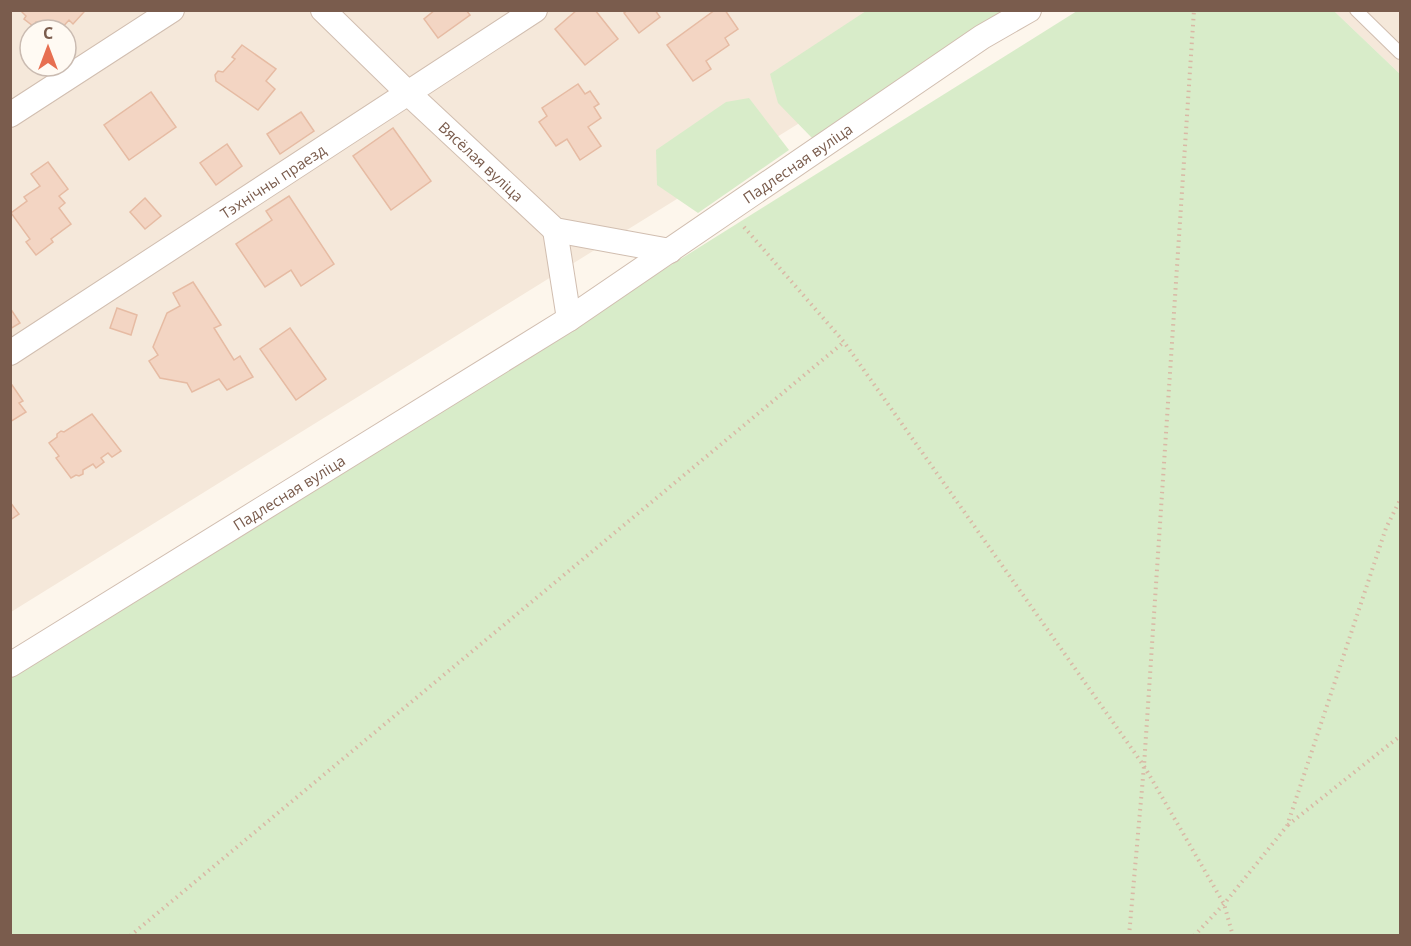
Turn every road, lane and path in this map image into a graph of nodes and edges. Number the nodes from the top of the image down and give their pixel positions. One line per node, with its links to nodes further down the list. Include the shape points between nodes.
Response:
1 (172, 10): 9 (street)
2 (323, 10): 8 (street, Вясёлая вуліца)
3 (535, 10): 8 (street, Тэхнічны праезд)
4 (1029, 10): 10 (street, Падлесная вуліца)
5 (1194, 10): 19 (path)
6 (1356, 10): 7 (lane)
7 (1401, 53)
8 (408, 93): 11 (street, Вясёлая вуліца); 15 (street, Тэхнічны праезд)
9 (10, 115)
10 (729, 211): 12 (street, Падлесная вуліца); 14 (path)
11 (555, 230): 12 (street); 13 (street)
12 (670, 251): 13 (street, Падлесная вуліца)
13 (568, 319): 17 (street, Падлесная вуліца)
14 (844, 342): 19 (path); 22 (path)
15 (10, 353)
16 (1401, 500): 20 (path, via 1386,528)
17 (10, 664)
18 (1401, 736): 20 (path)
19 (1144, 766): 21 (path); 23 (path)
20 (1287, 826): 21 (path)
21 (1224, 904): 24 (path); 25 (path)
22 (130, 936)
23 (1129, 936)
24 (1194, 936)
25 (1233, 936)

